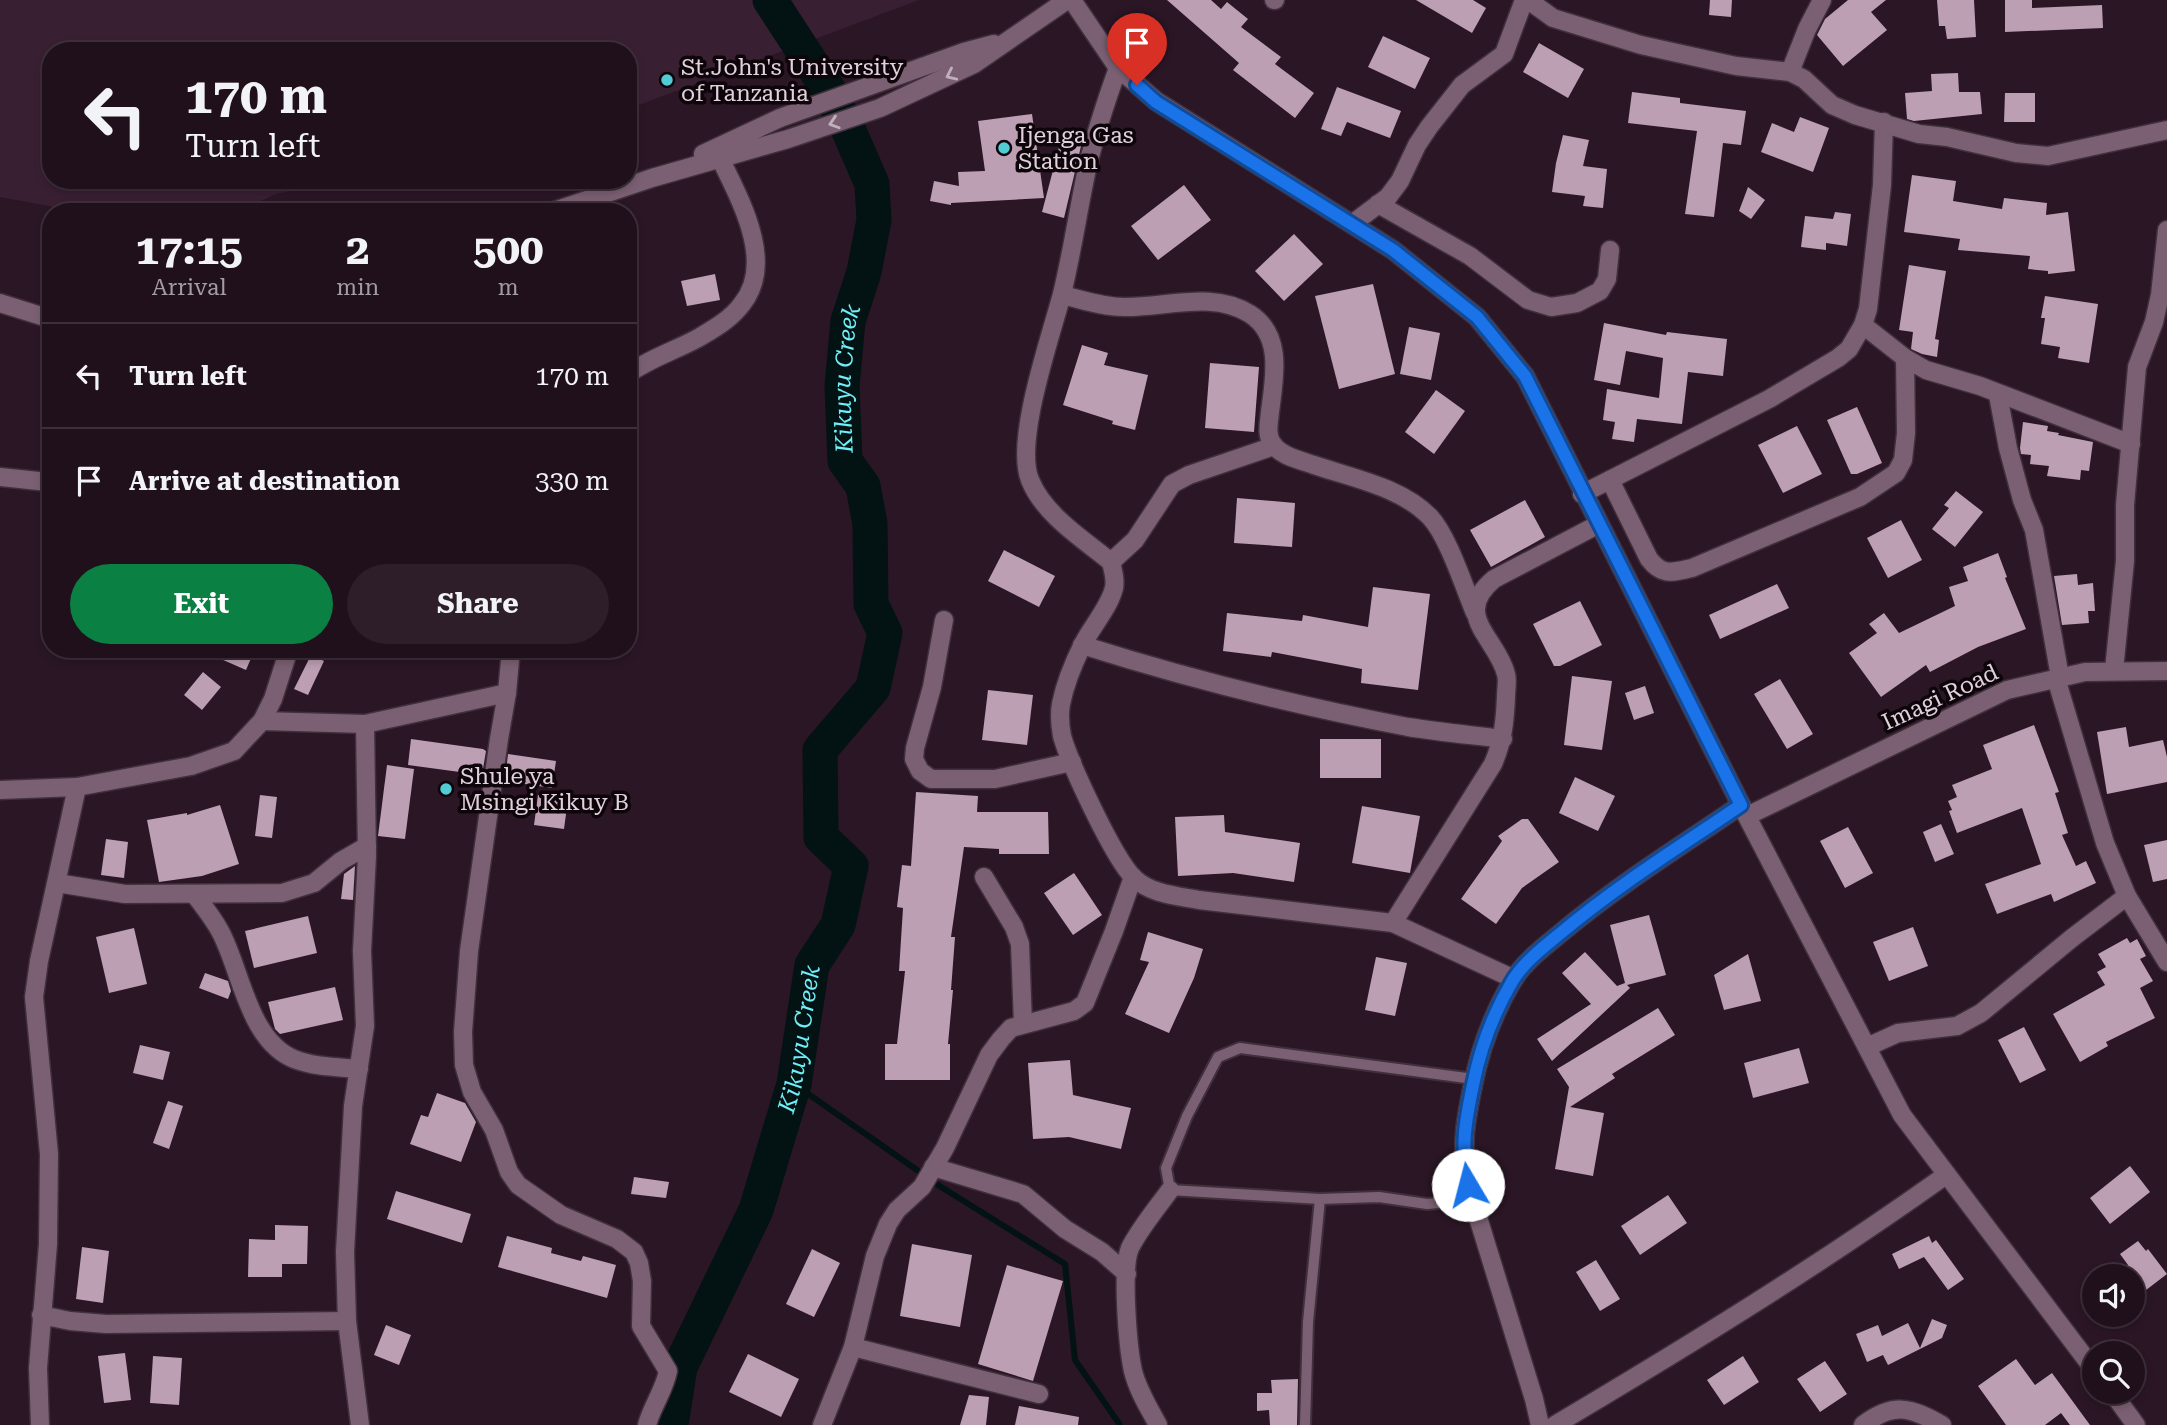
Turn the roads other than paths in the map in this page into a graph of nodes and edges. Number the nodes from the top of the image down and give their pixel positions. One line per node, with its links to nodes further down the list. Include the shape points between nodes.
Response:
1 (1069, 0): 4 (street); 5 (street)
2 (1526, 0): 6 (street, via 1553,18 1641,46 1735,66); 14 (street, via 1504,54 1462,85 1417,145 1400,181)
3 (1822, 0): 6 (street)
4 (1010, 40): 9 (street, one-way to 9, via 974,64 880,108); 10 (street, via 780,118)
5 (1118, 68): 15 (street, via 1156,102); 18 (street, via 1088,169)
6 (1790, 72): 7 (street, via 1832,105)
7 (1884, 122): 8 (street, via 1919,134 2048,156); 21 (street, via 1882,185)
8 (2167, 130)
9 (720, 158): 10 (street); 23 (street, via 751,223 755,249 750,291 727,320)
10 (652, 178): 11 (street)
11 (637, 183)
12 (619, 189): 13 (street)
13 (578, 203)
14 (1378, 204): 15 (street); 17 (street, via 1470,256 1528,300 1551,307 1577,303 1600,291)
15 (1352, 224): 30 (street, via 1393,250 1477,317 1525,376)
16 (2167, 230): 25 (street, via 2160,295 2137,367)
17 (1610, 250)
18 (1062, 295): 26 (street, via 1124,307 1222,303 1250,314 1266,331 1274,354 1268,432); 32 (street, via 1031,412 1026,459 1029,479 1051,512)
19 (0, 303): 20 (street)
20 (42, 316)
21 (1863, 325): 22 (street); 28 (street, via 1849,349 1817,371)
22 (1905, 358): 24 (street); 28 (street, via 1906,433 1903,460 1896,473 1860,497 1692,568 1664,572 1656,568)
23 (637, 369)
24 (1998, 395): 25 (street); 40 (street, via 2015,474 2034,530)
25 (2131, 444): 38 (street)
26 (1274, 446): 32 (street, via 1172,484 1135,540); 33 (street, via 1293,458 1399,495 1422,509 1438,528)
27 (0, 477): 29 (street)
28 (1610, 480): 30 (street)
29 (42, 481)
30 (1583, 494): 31 (street)
31 (1599, 524): 33 (street, via 1494,579 1481,593); 48 (street)
32 (1111, 562): 35 (street, via 1112,595)
33 (1475, 613): 44 (street, via 1507,675)
34 (944, 620): 45 (street, via 915,748 920,771 931,779 995,779)
35 (1082, 645): 44 (street, via 1168,672 1324,710); 45 (street, via 1060,713 1062,736)
36 (286, 658): 42 (street)
37 (511, 658): 41 (street)
38 (2114, 670): 39 (street, Imagi Road); 40 (street, Imagi Road)
39 (2167, 671)
40 (2058, 678): 48 (street, Imagi Road, via 2007,690); 54 (street, via 2105,843)
41 (507, 693): 43 (street); 76 (street, via 469,951 464,1065 472,1092 518,1185 561,1215 617,1239 635,1252 642,1280 641,1326 668,1371)
42 (262, 721): 43 (street); 46 (street, via 234,751 218,758)
43 (365, 724): 49 (street)
44 (1503, 739): 55 (street, via 1493,764)
45 (1072, 762): 51 (street)
46 (78, 787): 47 (street); 52 (street)
47 (0, 790)
48 (1744, 811): 57 (street, Imagi Road, via 1588,910); 59 (street)
49 (367, 846): 53 (street, via 298,889); 60 (street, via 362,951 365,1026)
50 (984, 877): 58 (street, via 1020,944)
51 (1132, 877): 55 (street, via 1154,890 1199,900); 58 (street, via 1085,1003 1074,1011)
52 (57, 883): 53 (street, via 125,894); 68 (street, via 34,997 49,1154)
53 (195, 895): 60 (street, via 220,931 261,1029 293,1059)
54 (2127, 896): 56 (street); 59 (street, via 1981,1013 1957,1026 1898,1033)
55 (1393, 923): 57 (street)
56 (2167, 962)
57 (1514, 979): 61 (street, Imagi Road, via 1492,1022)
58 (1023, 1024): 62 (street, via 1011,1028 989,1055)
59 (1867, 1047): 63 (street, via 1902,1115)
60 (359, 1069): 69 (street, via 348,1175)
61 (1474, 1079): 64 (lane, via 1240,1048 1218,1056 1166,1168); 66 (street, Imagi Road, via 1463,1154)
62 (933, 1167): 67 (street, via 1023,1194); 70 (street, via 880,1238)
63 (1946, 1175): 71 (street); 81 (street, via 1718,1327)
64 (1170, 1190): 65 (lane); 67 (street, via 1130,1249)
65 (1320, 1199): 66 (lane, via 1378,1197 1427,1204); 79 (lane, via 1308,1322)
66 (1473, 1200): 80 (street, Imagi Road)
67 (1127, 1274): 78 (street, via 1133,1370)
68 (41, 1315): 69 (street, via 106,1324); 74 (street)
69 (347, 1321): 75 (street)
70 (853, 1347): 72 (street); 77 (street)
71 (2082, 1354)
72 (1039, 1394)
73 (2120, 1404): 84 (street)
74 (40, 1425)
75 (360, 1425)
76 (648, 1425)
77 (822, 1425)
78 (1158, 1425)
79 (1305, 1425)
80 (1540, 1425)
81 (1555, 1425)
82 (1863, 1425): 83 (street, via 1881,1412 1901,1409)
83 (1942, 1425)
84 (2136, 1425)

